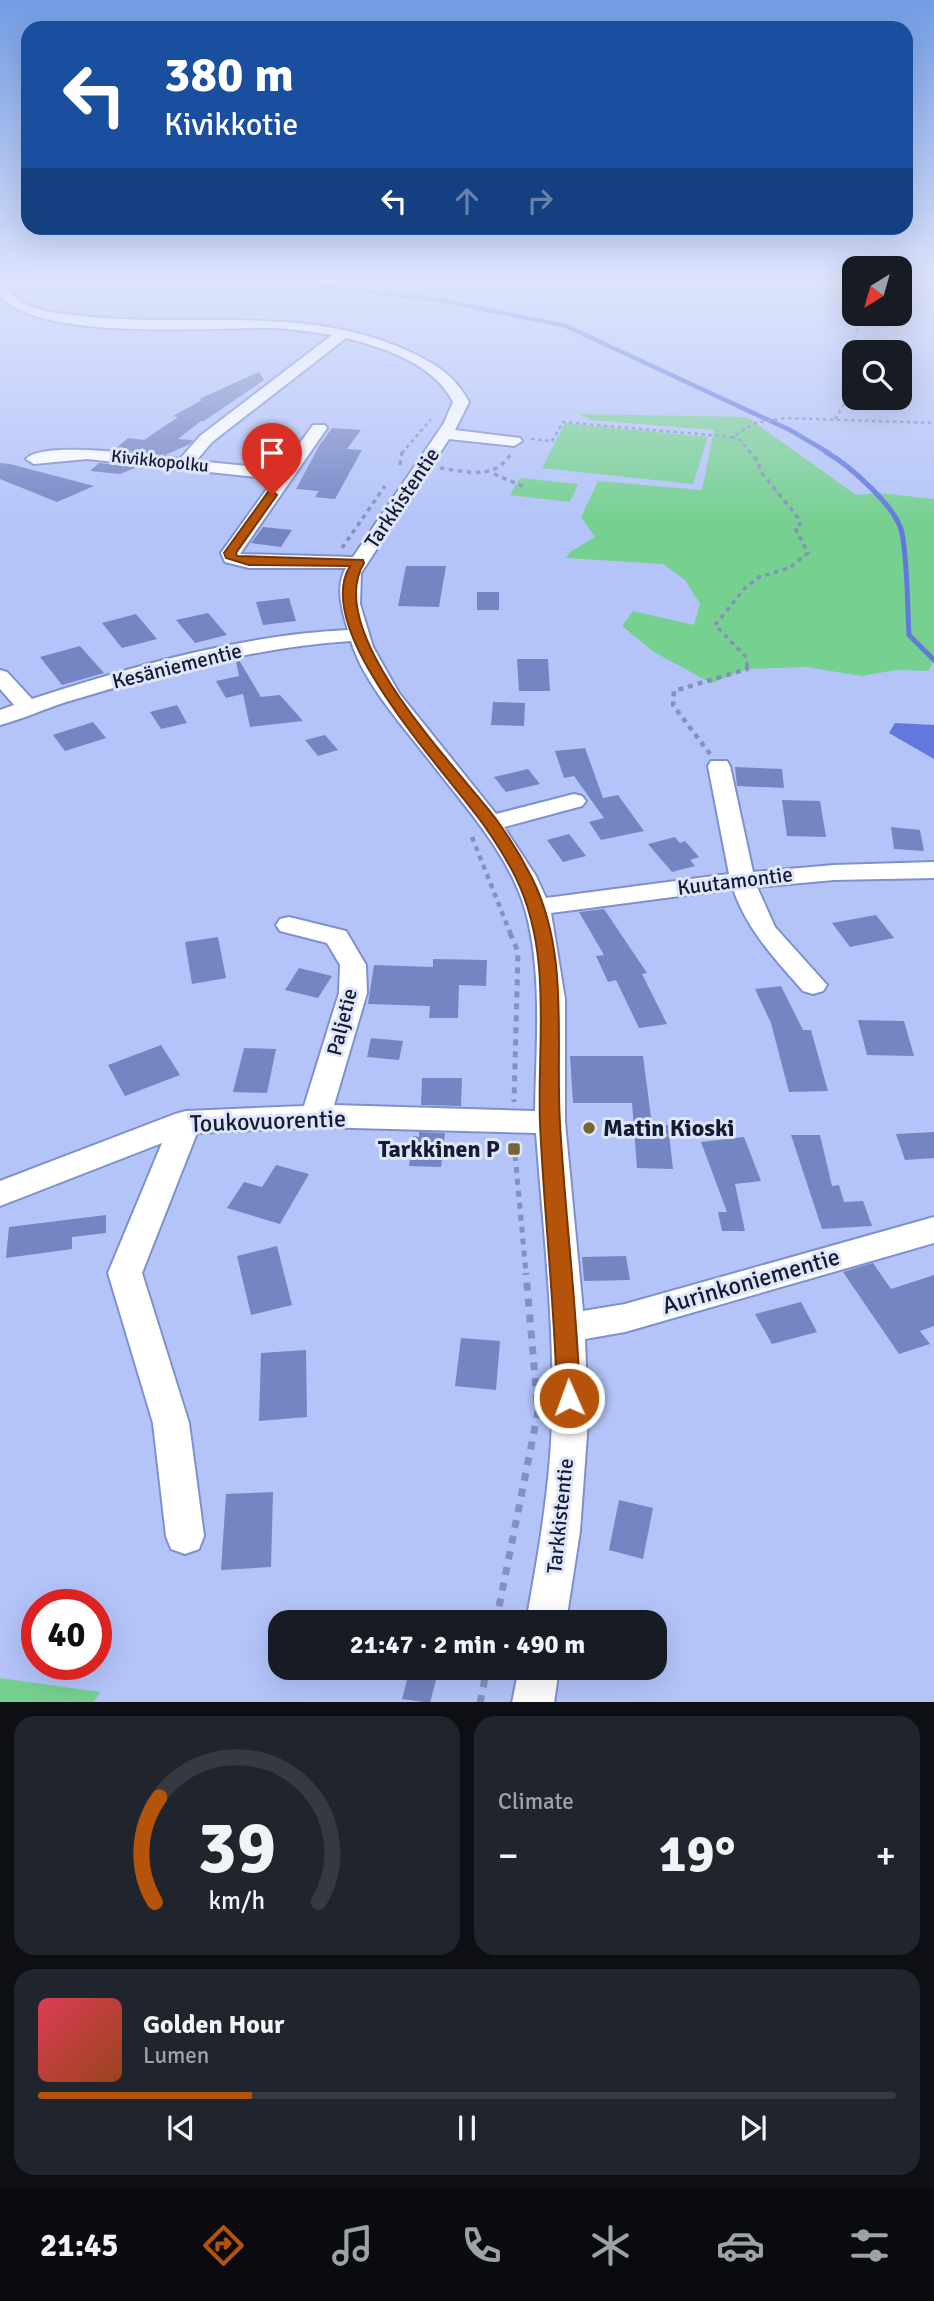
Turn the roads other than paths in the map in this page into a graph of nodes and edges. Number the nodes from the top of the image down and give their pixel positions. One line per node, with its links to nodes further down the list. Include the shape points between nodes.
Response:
1 (304, 363): 7 (street, via 206,439)
2 (424, 363): 3 (street, Tarkkistentie, via 453,384 461,402 459,411)
3 (440, 425): 5 (street); 9 (street, Tarkkistentie, via 422,466)
4 (319, 428): 8 (street)
5 (514, 441)
6 (34, 459): 7 (street, Kivikkopolku, via 87,454)
7 (185, 463): 8 (street, Kivikkopolku)
8 (285, 475): 9 (street, via 230,553 232,558)
9 (358, 563): 10 (street, Tarkkistentie, via 352,573 350,604)
10 (358, 635): 12 (street, Kesäniementie, via 195,658); 16 (street, Tarkkistentie, via 390,695)
11 (0, 676): 12 (street)
12 (27, 707): 13 (street, Kesäniementie)
13 (0, 718)
14 (719, 766): 18 (street)
15 (574, 801): 16 (street)
16 (480, 828): 19 (street, Tarkkistentie, via 523,876)
17 (934, 870): 18 (street, Kuutamontie, via 816,872)
18 (744, 881): 19 (street, Kuutamontie); 21 (street, via 760,923)
19 (537, 906): 24 (street, Tarkkistentie, via 551,990)
20 (289, 925): 22 (street, Paljetie, via 337,937 353,965 353,993)
21 (813, 985)
22 (316, 1116): 23 (street, Toukovuorentie); 24 (street, Toukovuorentie)
23 (186, 1122): 25 (street, Toukovuorentie); 28 (street, via 125,1273 171,1423)
24 (550, 1122): 27 (street, Tarkkistentie)
25 (0, 1194)
26 (934, 1230): 27 (street, Aurinkoniementie, via 625,1318)
27 (567, 1328): 29 (street, Tarkkistentie, via 570,1421 561,1531)
28 (185, 1536)
29 (548, 1610)
30 (537, 1680): 31 (street)
31 (533, 1702)

